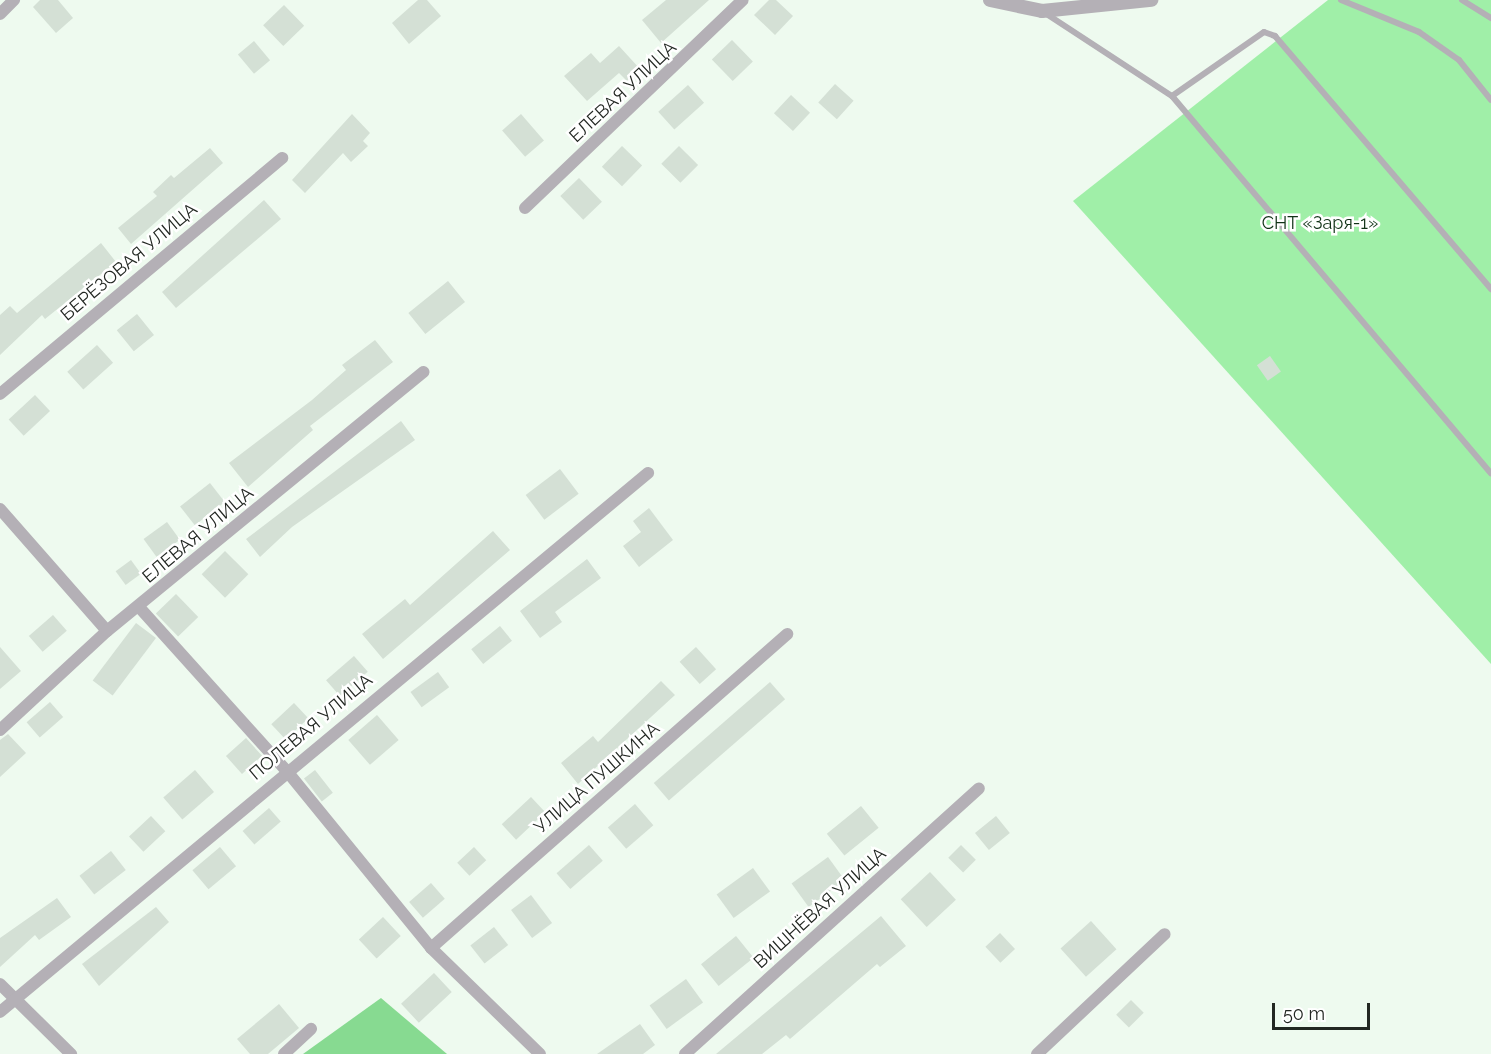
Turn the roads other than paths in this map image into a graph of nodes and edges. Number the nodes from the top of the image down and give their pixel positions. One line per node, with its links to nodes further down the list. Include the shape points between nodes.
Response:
1 (14, 0): 8 (street)
2 (743, 0): 13 (street, ЕЛЕВАЯ УЛИЦА)
3 (990, 0): 7 (street)
4 (1151, 0): 7 (street)
5 (1341, 0): 11 (lane, via 1419,32 1459,60)
6 (1462, 0): 9 (lane)
7 (1042, 11): 10 (lane)
8 (0, 14)
9 (1491, 18)
10 (1172, 96): 14 (lane, via 1264,32 1275,36); 18 (lane)
11 (1491, 100)
12 (282, 158): 16 (street, БЕРЁЗОВАЯ УЛИЦА)
13 (525, 208)
14 (1491, 289)
15 (423, 372): 20 (street, ЕЛЕВАЯ УЛИЦА)
16 (0, 394)
17 (648, 473): 24 (street, ПОЛЕВАЯ УЛИЦА)
18 (1491, 473)
19 (0, 509): 21 (street)
20 (140, 607): 21 (street, ЕЛЕВАЯ УЛИЦА); 24 (street)
21 (107, 631): 23 (street, ЕЛЕВАЯ УЛИЦА)
22 (787, 634): 27 (street, УЛИЦА ПУШКИНА)
23 (0, 730)
24 (286, 770): 27 (street); 29 (street, ПОЛЕВАЯ УЛИЦА)
25 (979, 788): 35 (street, ВИШНЁВАЯ УЛИЦА)
26 (1165, 934): 36 (street)
27 (431, 948): 34 (street)
28 (0, 984): 29 (street)
29 (16, 1000): 30 (street, ПОЛЕВАЯ УЛИЦА); 32 (street)
30 (0, 1012)
31 (311, 1029): 33 (street)
32 (71, 1054)
33 (284, 1054)
34 (540, 1054)
35 (685, 1054)
36 (1037, 1054)

